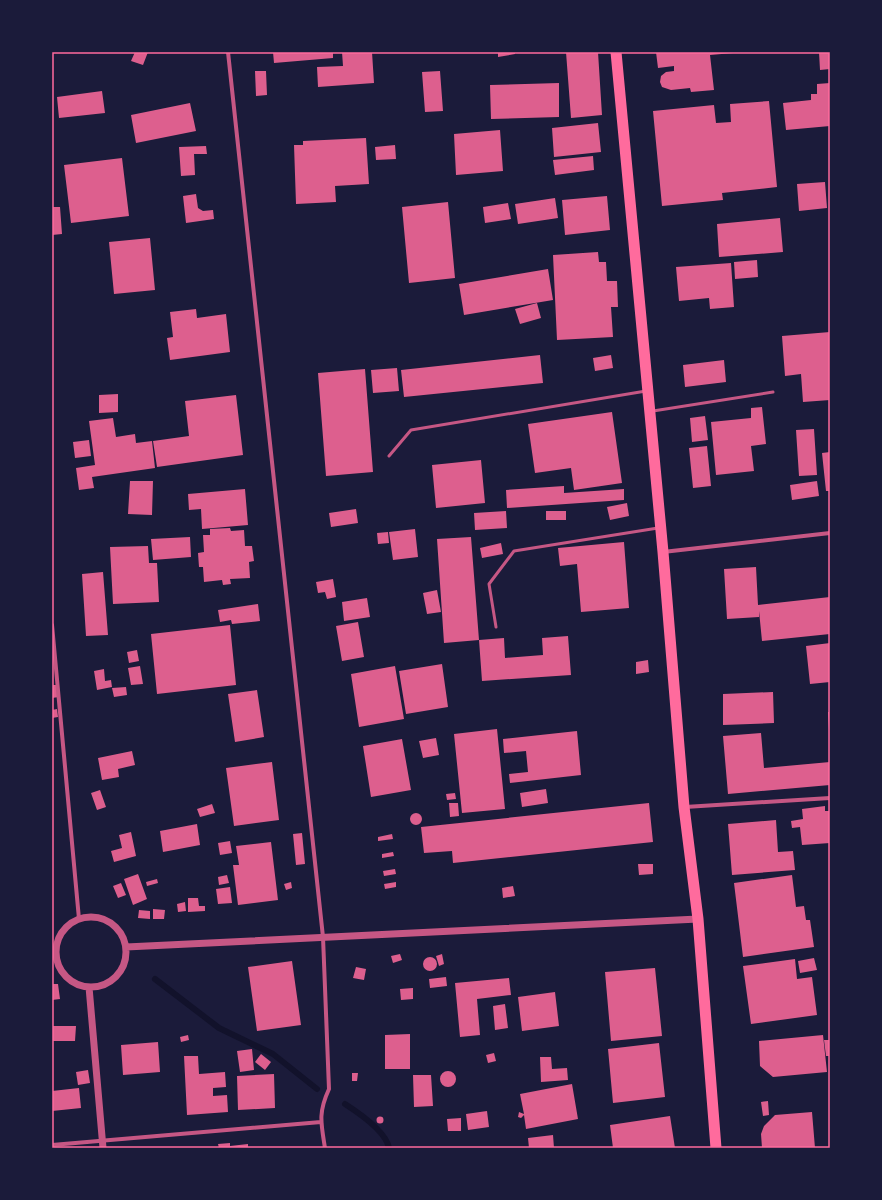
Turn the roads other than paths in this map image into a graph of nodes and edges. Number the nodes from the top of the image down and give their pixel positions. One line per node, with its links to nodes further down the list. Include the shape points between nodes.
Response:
1 (228, 52): 16 (street)
2 (616, 52): 3 (highway)
3 (648, 391): 5 (highway); 6 (lane, via 411,430)
4 (773, 392): 5 (lane)
5 (649, 411): 7 (highway)
6 (389, 456)
7 (660, 528): 9 (highway); 11 (lane, via 514,551 489,584)
8 (830, 533): 9 (street)
9 (663, 552): 13 (highway)
10 (52, 625): 14 (street)
11 (496, 627)
12 (830, 798): 13 (street)
13 (684, 807): 15 (highway)
14 (79, 919): 17 (street, via 94,917 109,921 120,932); 18 (street, via 68,924 61,934)
15 (698, 919): 16 (street); 25 (highway)
16 (323, 938): 17 (street); 20 (street, via 329,1089 321,1105)
17 (126, 947): 19 (street, via 124,962 117,975 104,984)
18 (54, 956): 19 (street, via 67,978)
19 (89, 987): 21 (street)
20 (321, 1122): 21 (street); 24 (street)
21 (102, 1139): 22 (street); 23 (street)
22 (52, 1145)
23 (103, 1148)
24 (325, 1148)
25 (716, 1148)

